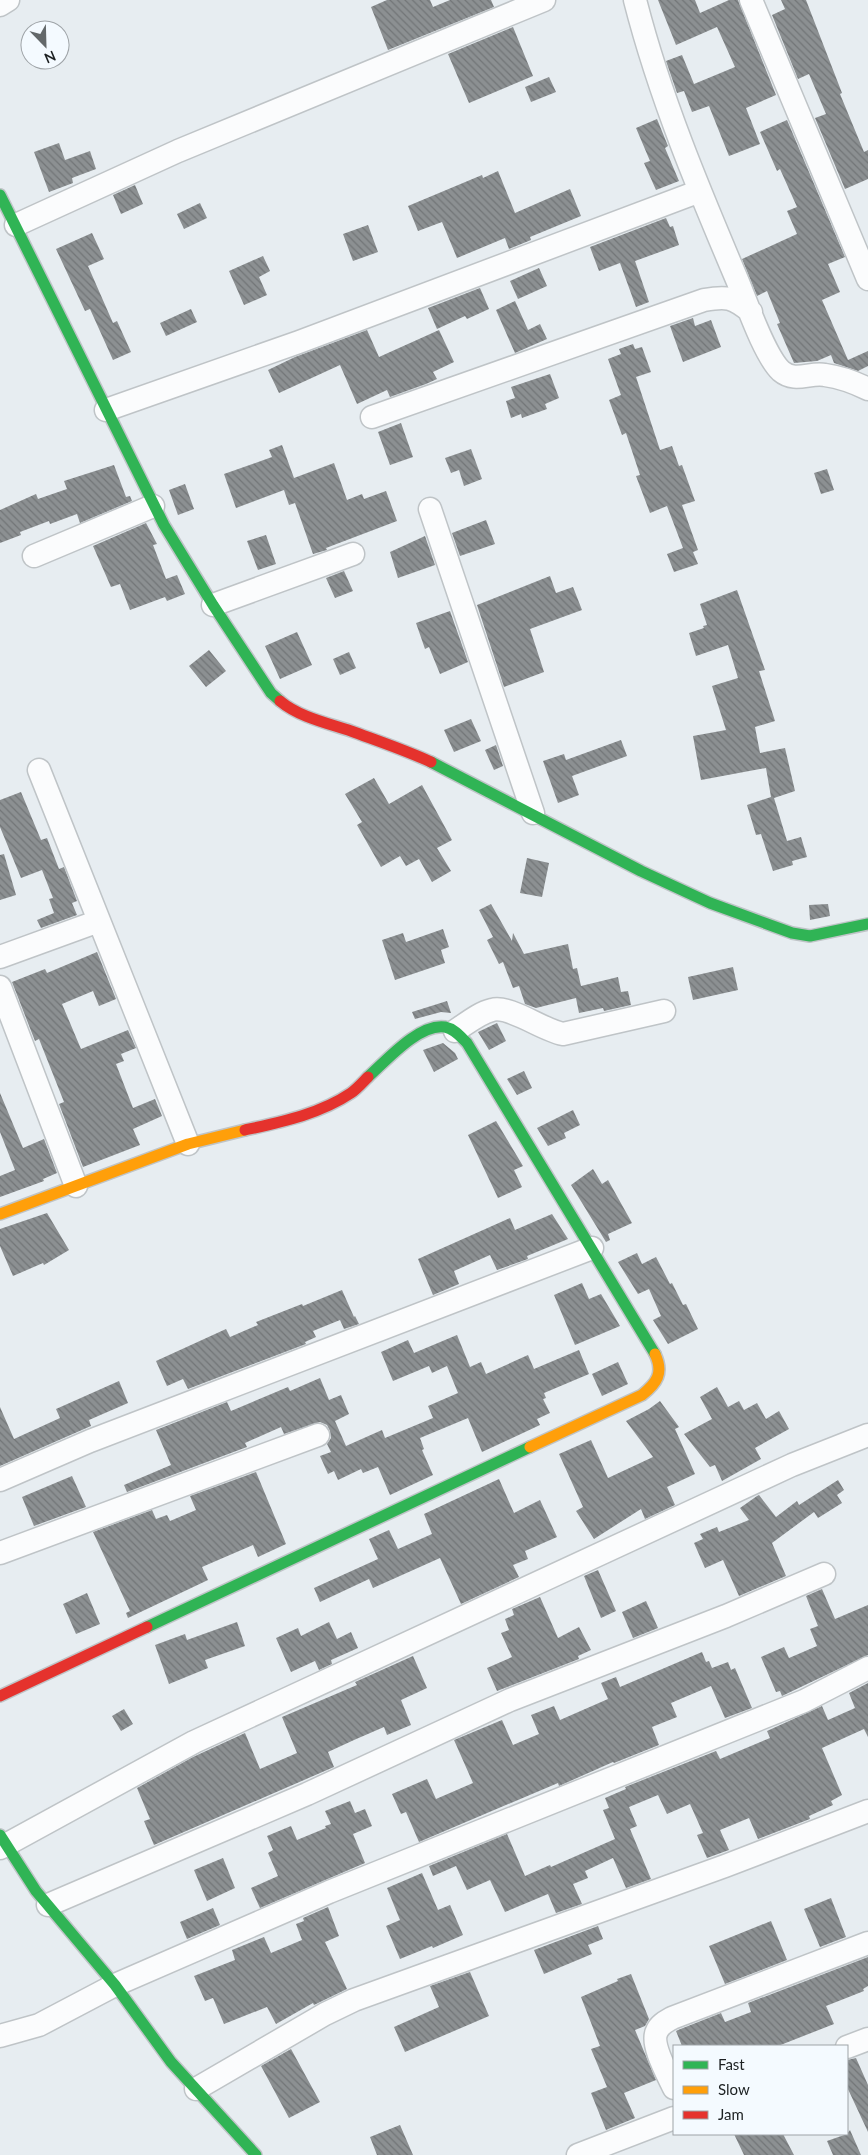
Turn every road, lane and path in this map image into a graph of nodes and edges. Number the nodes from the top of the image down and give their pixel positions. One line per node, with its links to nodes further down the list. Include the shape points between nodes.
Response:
1 (8, 0): 5 (street)
2 (544, 0): 6 (street)
3 (635, 0): 7 (street, via 660,88)
4 (750, 0): 10 (street)
5 (0, 5)
6 (507, 7): 9 (street)
7 (700, 191): 11 (street); 13 (street, via 299,342)
8 (0, 195): 9 (street)
9 (16, 225): 13 (street)
10 (868, 280)
11 (751, 312): 12 (street, via 775,363 786,374 797,377 826,375); 14 (street, via 736,300 721,297 704,300)
12 (868, 390)
13 (106, 410): 15 (street)
14 (372, 417)
15 (153, 506): 18 (street); 19 (street)
16 (430, 509): 21 (street)
17 (353, 554): 19 (street)
18 (34, 556)
19 (213, 605): 21 (street, via 272,693 286,706 442,766)
20 (39, 770): 22 (street)
21 (532, 813): 23 (street, via 676,888 777,928 810,936)
22 (99, 921): 24 (street); 28 (street)
23 (865, 930)
24 (0, 957)
25 (0, 987): 29 (street)
26 (664, 1011): 27 (street, via 563,1034 549,1031 511,1012 493,1009)
27 (455, 1031): 28 (street, via 444,1028 428,1030 413,1037 351,1093 327,1105 296,1118); 31 (street, via 467,1043)
28 (188, 1144): 29 (street)
29 (76, 1186): 30 (street)
30 (0, 1214)
31 (592, 1248): 34 (street, via 100,1437); 38 (street, via 658,1359 660,1377 654,1386 642,1395)
32 (318, 1435): 35 (street)
33 (868, 1435): 40 (street, via 792,1465 194,1742)
34 (0, 1480)
35 (0, 1553)
36 (824, 1574): 41 (street, via 510,1700 307,1794)
37 (868, 1668): 43 (street, via 804,1701 330,1892)
38 (0, 1696)
39 (868, 1811): 48 (street, via 363,1996 325,2014)
40 (2, 1842): 41 (street)
41 (48, 1905): 43 (street)
42 (868, 1943): 47 (street, via 662,2024 656,2031 657,2048)
43 (115, 1985): 44 (street, via 39,2025); 48 (street, via 171,2062)
44 (0, 2036)
45 (868, 2038): 46 (street)
46 (848, 2047)
47 (673, 2086)
48 (196, 2089): 51 (street)
49 (673, 2118): 50 (street)
50 (586, 2154)
51 (256, 2155)

